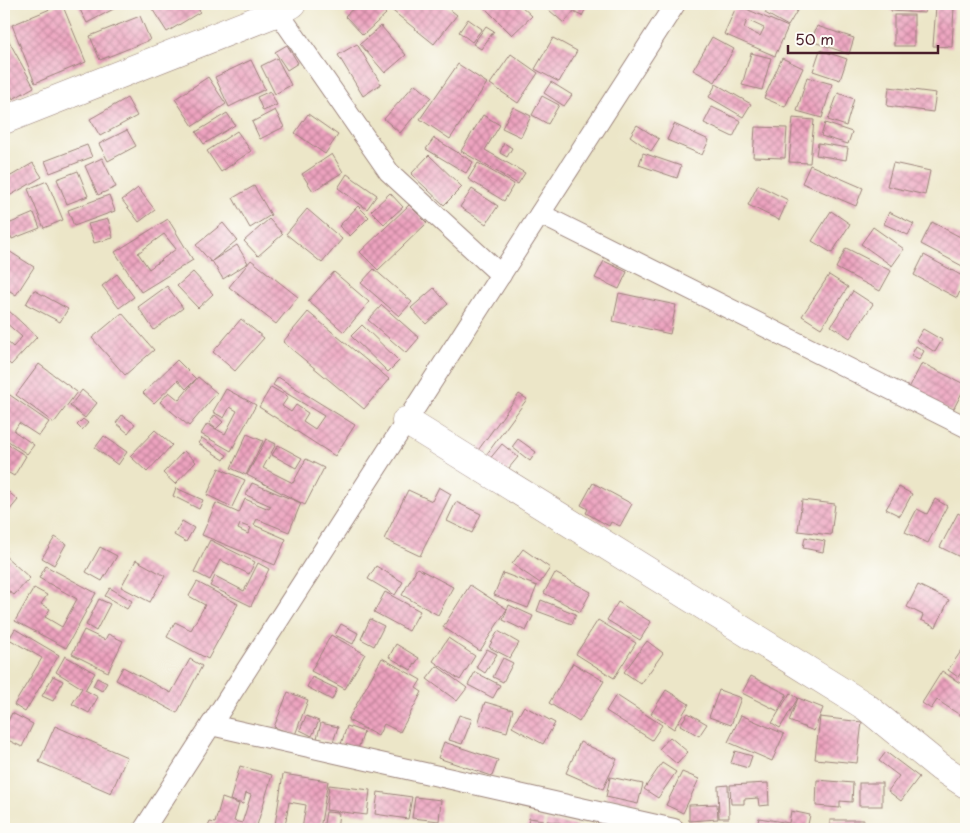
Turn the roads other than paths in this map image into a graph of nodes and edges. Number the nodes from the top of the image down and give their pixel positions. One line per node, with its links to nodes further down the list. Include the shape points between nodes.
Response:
1 (675, 4): 4 (street)
2 (285, 8): 3 (street); 5 (street, via 388,172)
3 (4, 120)
4 (540, 214): 5 (street); 7 (street)
5 (501, 275): 6 (street)
6 (406, 421): 8 (street); 9 (street, via 865,706)
7 (966, 427)
8 (211, 725): 10 (street); 11 (street)
9 (966, 784)
10 (144, 829)
11 (674, 829)

